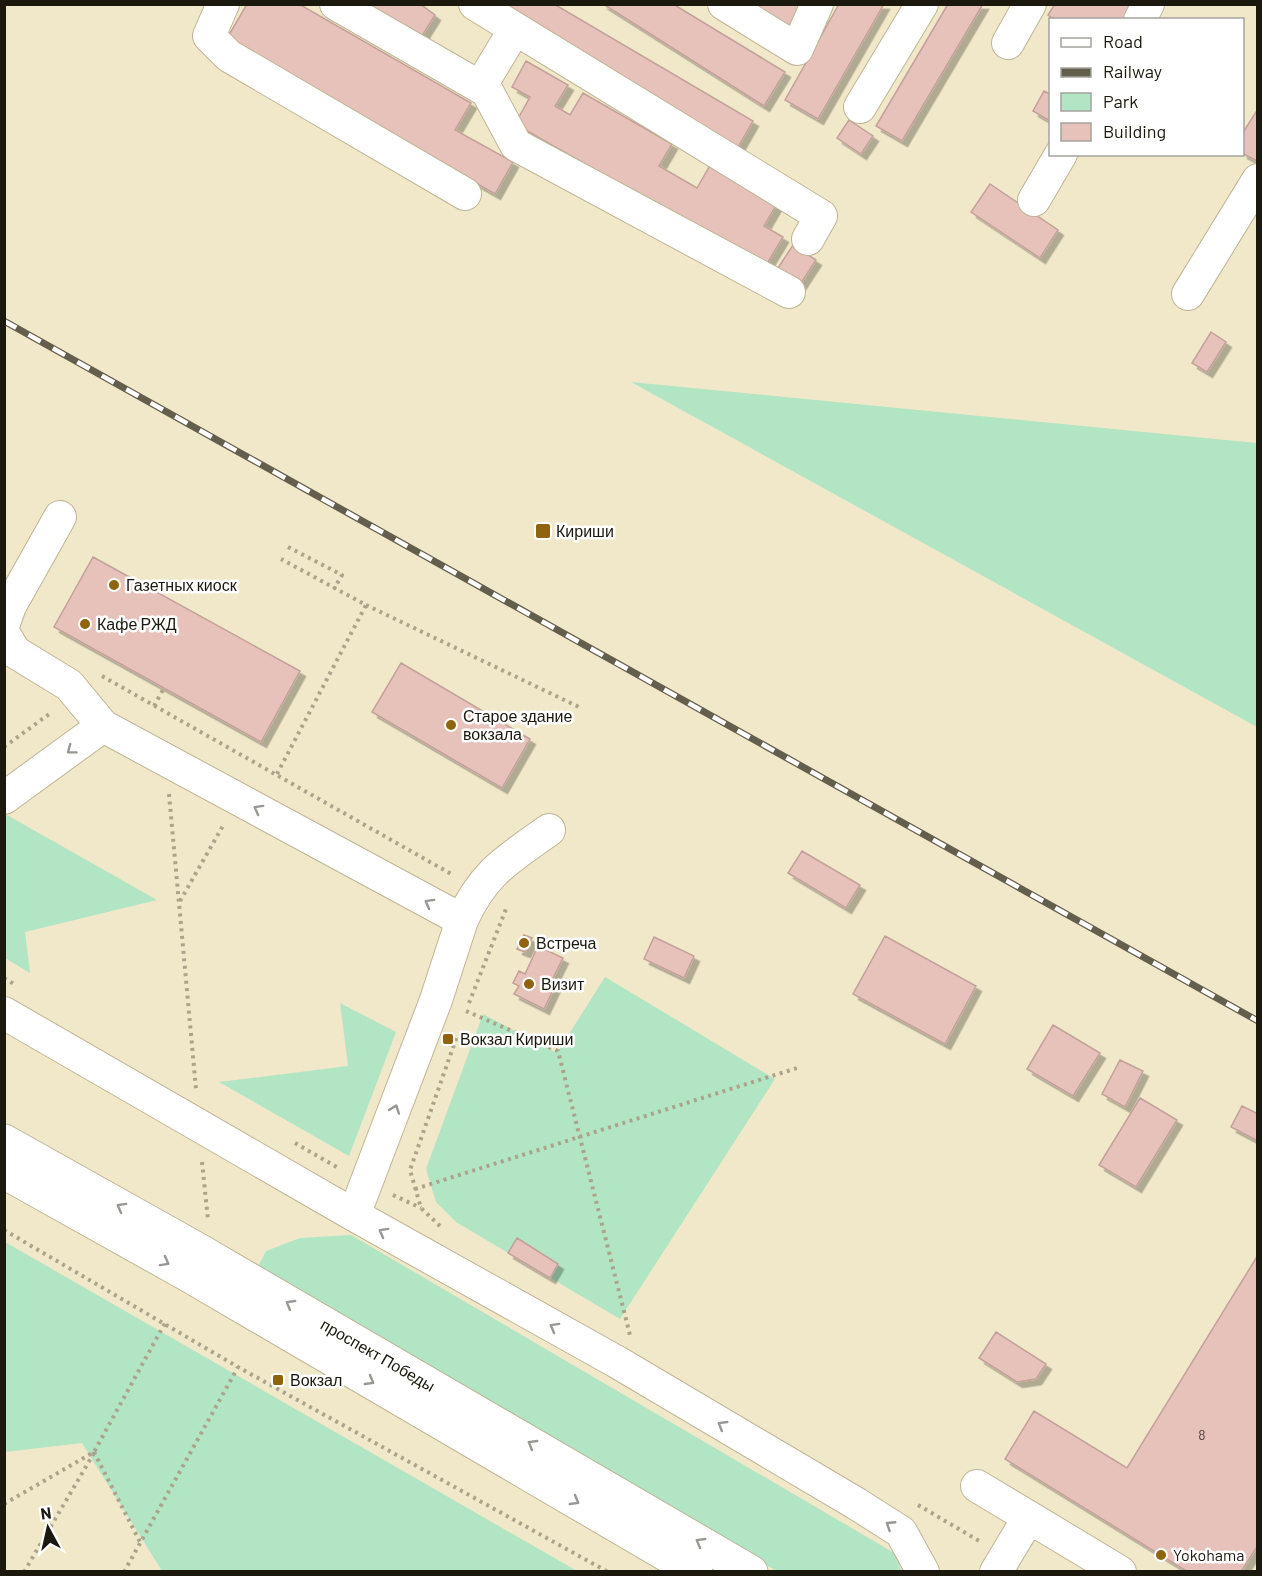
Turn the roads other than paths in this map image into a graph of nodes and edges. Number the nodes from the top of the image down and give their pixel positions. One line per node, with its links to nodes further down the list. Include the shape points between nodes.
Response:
1 (223, 4): 16 (street, via 209,36 229,56)
2 (336, 4): 12 (street)
3 (475, 4): 10 (street)
4 (724, 4): 5 (street, via 797,49)
5 (817, 4)
6 (922, 4): 13 (street)
7 (1030, 4): 11 (street)
8 (1149, 4): 9 (street)
9 (1141, 18)
10 (514, 29): 12 (street); 18 (street, via 821,216)
11 (1008, 42)
12 (480, 87): 19 (street, via 487,91 516,145)
13 (860, 107)
14 (1060, 156): 17 (street)
15 (1257, 180): 20 (street)
16 (465, 194)
17 (1034, 200)
18 (808, 239)
19 (789, 292)
20 (1188, 294)
21 (60, 517): 22 (street)
22 (4, 623)
23 (4, 634): 24 (street, via 15,652 69,685)
24 (103, 726): 25 (street, one-way to 25); 27 (street, one-way to 24, via 239,799)
25 (4, 798)
26 (549, 830): 27 (street, via 494,869)
27 (468, 907): 31 (street, one-way to 27)
28 (4, 1013): 31 (street)
29 (4, 1141): 36 (main road, проспект Победы, one-way to 29, via 192,1246)
30 (4, 1172): 35 (main road, проспект Победы, one-way to 35, via 190,1276)
31 (354, 1215): 37 (street, one-way to 31, via 901,1532 857,1504 617,1362)
32 (977, 1486): 33 (street)
33 (1029, 1517): 34 (street); 38 (street)
34 (1000, 1564)
35 (696, 1572)
36 (751, 1572)
37 (923, 1572)
38 (1120, 1572)

